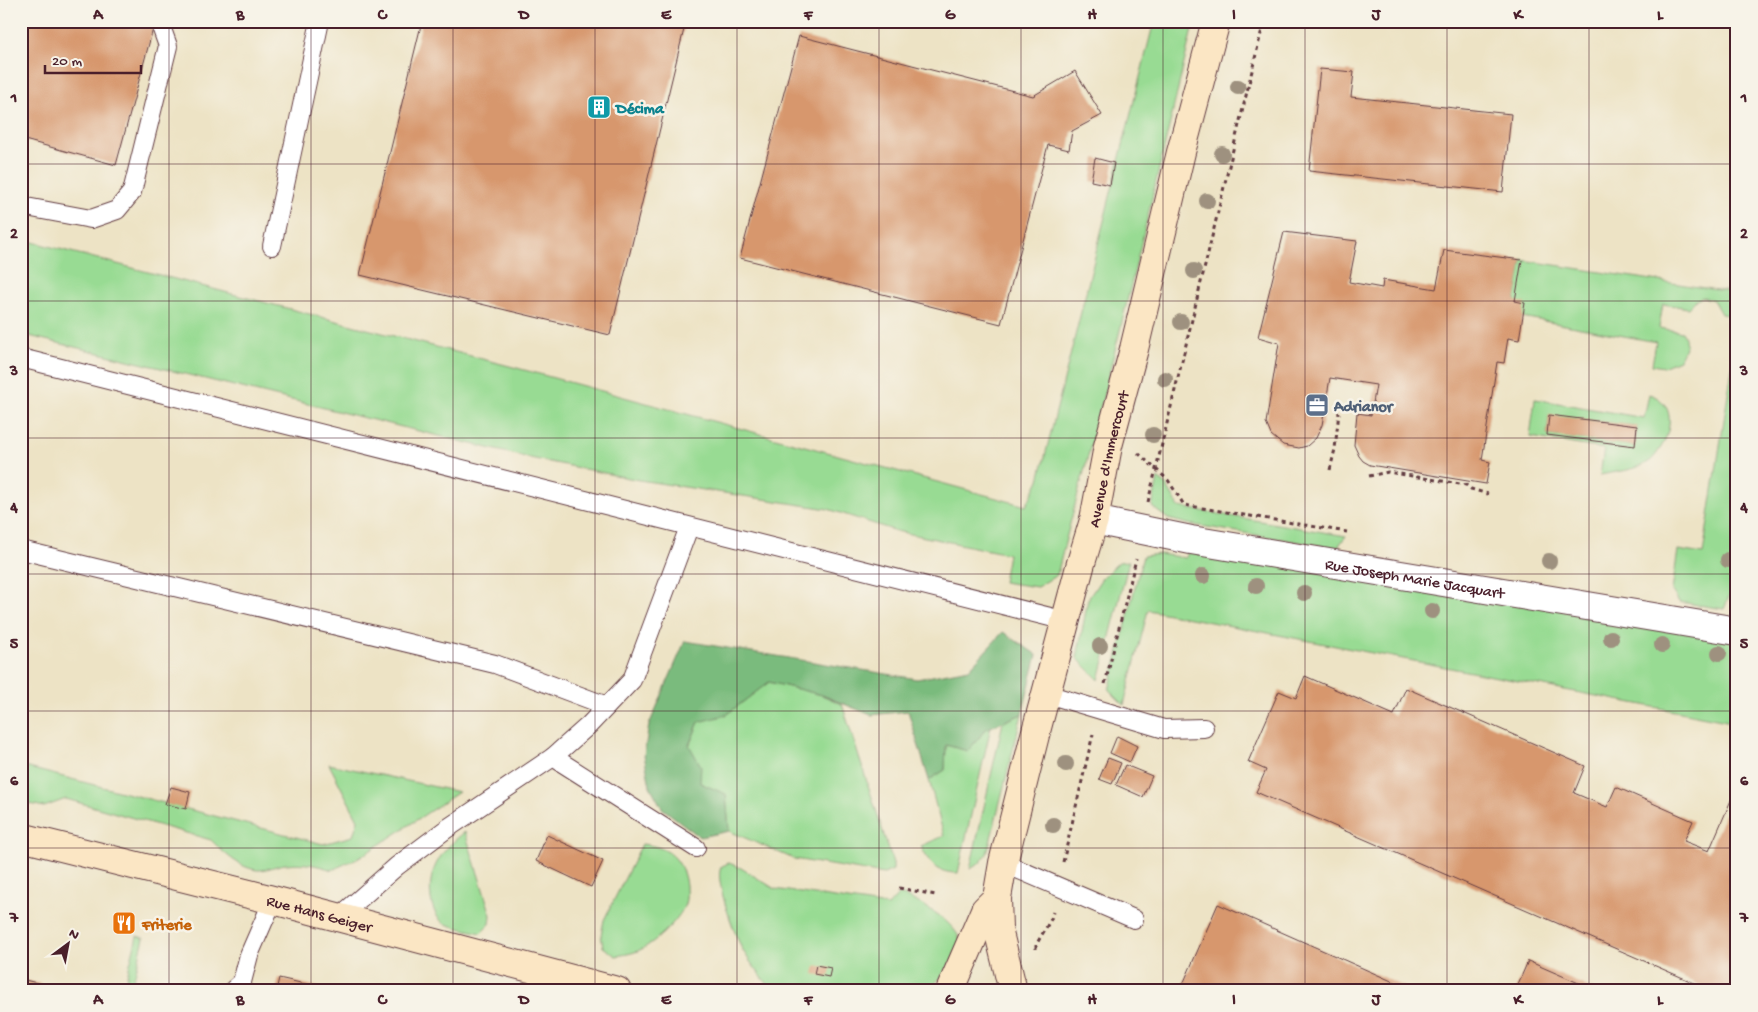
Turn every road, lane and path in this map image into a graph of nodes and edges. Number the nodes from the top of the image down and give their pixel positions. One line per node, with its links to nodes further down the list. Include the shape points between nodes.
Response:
1 (159, 21): 5 (lane, via 168,46 132,192 117,210 92,219)
2 (320, 21): 6 (lane)
3 (1216, 21): 12 (main road, Avenue d'Immercourt, via 1108,446)
4 (1264, 21): 15 (path, via 1156,469 1168,480 1184,505)
5 (21, 206)
6 (272, 246)
7 (21, 358): 13 (lane)
8 (1339, 412): 9 (path, via 1336,449)
9 (1330, 470)
10 (1369, 476): 11 (path, via 1388,472 1466,485)
11 (1488, 494)
12 (1094, 520): 14 (street, Rue Joseph Marie Jacquart); 17 (main road, Avenue d'Immercourt)
13 (689, 527): 17 (lane); 20 (lane, via 632,680)
14 (1141, 530): 18 (street, Rue Joseph Marie Jacquart); 21 (path)
15 (1346, 532)
16 (21, 550): 20 (lane, via 495,664)
17 (1066, 621): 19 (main road, Avenue d'Immercourt)
18 (1737, 631)
19 (1047, 694): 21 (lane); 26 (main road, Avenue d'Immercourt)
20 (607, 706): 23 (lane)
21 (1099, 709): 22 (lane, via 1164,729); 27 (path)
22 (1204, 728)
23 (553, 757): 25 (lane); 32 (lane, via 445,830 397,866)
24 (21, 837): 31 (main road, Rue Hans Geiger)
25 (696, 848)
26 (1003, 863): 27 (lane); 30 (main road, Avenue d'Immercourt)
27 (1058, 886): 33 (lane); 34 (path, via 1051,919 1036,945)
28 (899, 888): 29 (path)
29 (936, 895)
30 (997, 898): 37 (main road, Avenue d'Immercourt, via 985,910); 38 (main road, Avenue d'Immercourt, via 998,929)
31 (273, 900): 32 (main road, Rue Hans Geiger); 35 (lane, via 249,955 242,982)
32 (338, 918): 36 (main road, Rue Hans Geiger)
33 (1134, 919)
34 (1036, 955)
35 (232, 991)
36 (616, 991)
37 (950, 991)
38 (1012, 991)

